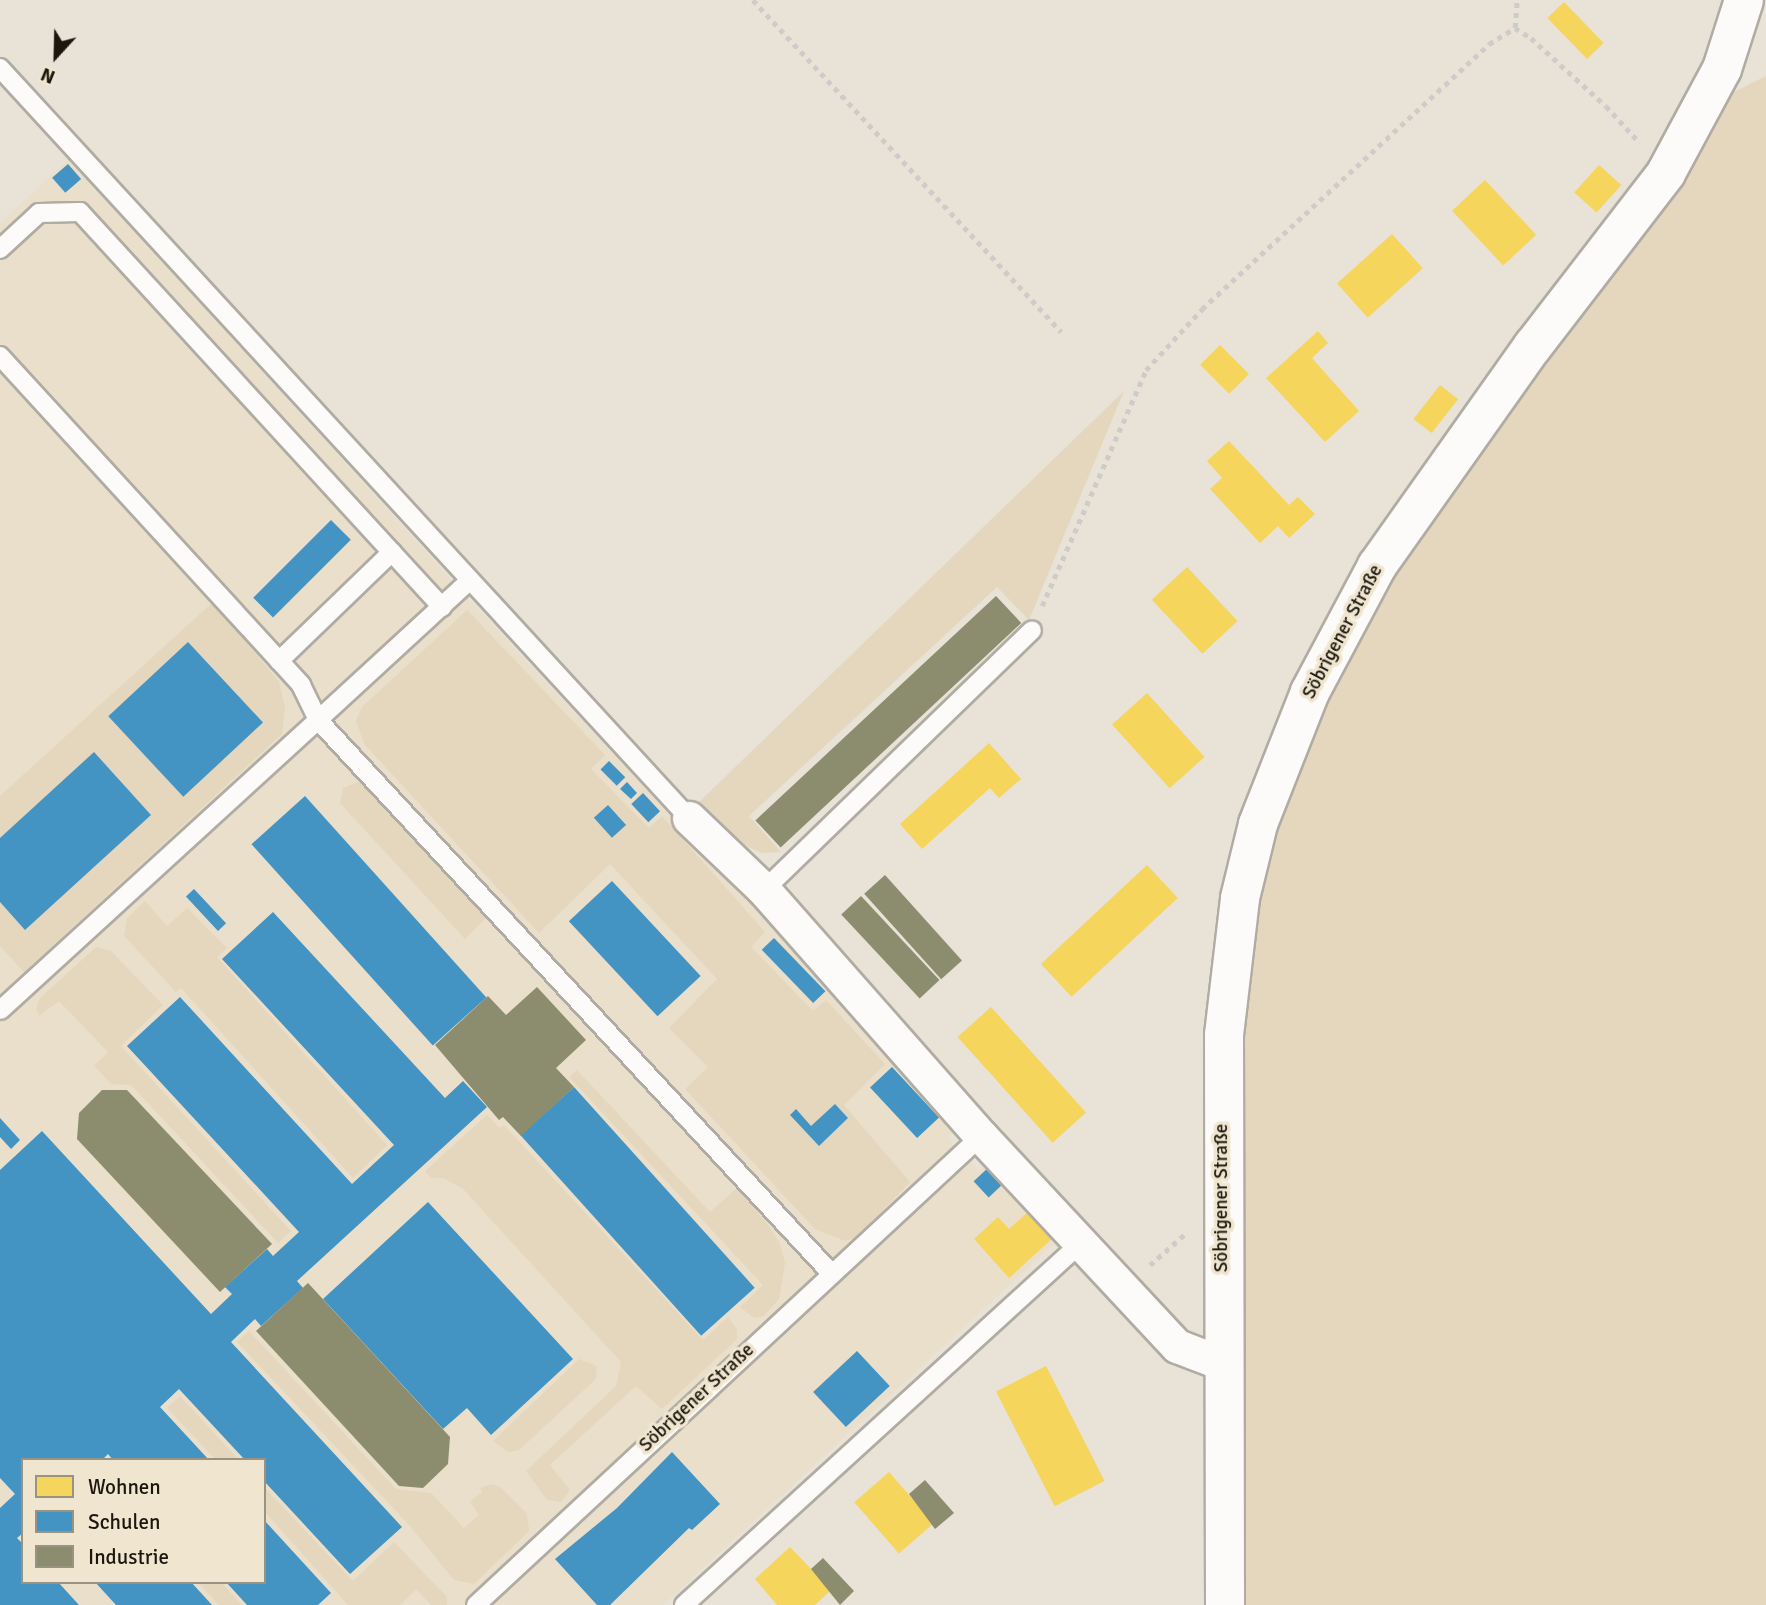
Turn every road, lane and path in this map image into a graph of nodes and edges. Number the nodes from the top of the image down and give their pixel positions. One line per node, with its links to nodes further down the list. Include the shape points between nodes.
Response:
1 (753, 0): 8 (path)
2 (1517, 0): 4 (path)
3 (1744, 0): 6 (street, Söbrigener Straße, via 1722,69)
4 (1515, 28): 6 (path, via 1606,106); 13 (path, via 1489,44 1243,271 1146,370)
5 (0, 68): 11 (lane)
6 (1666, 173): 24 (street, Söbrigener Straße, via 1533,346 1377,566 1339,630 1283,753 1258,824 1240,898 1224,1035)
7 (0, 249): 10 (lane, via 39,213 80,212)
8 (1062, 332)
9 (0, 355): 14 (lane)
10 (392, 552): 12 (lane); 14 (lane)
11 (468, 582): 12 (lane); 16 (lane)
12 (442, 607): 15 (lane)
13 (1032, 631): 17 (lane)
14 (279, 661): 15 (lane, via 301,685)
15 (318, 720): 18 (lane); 22 (lane)
16 (690, 818): 17 (street)
17 (764, 890): 19 (street)
18 (0, 1010)
19 (981, 1136): 21 (street); 22 (lane, Söbrigener Straße)
20 (1194, 1226): 23 (path)
21 (1081, 1243): 23 (street); 26 (lane)
22 (831, 1273): 25 (lane, Söbrigener Straße)
23 (1124, 1289): 24 (street, via 1177,1346)
24 (1221, 1363): 27 (street, Söbrigener Straße)
25 (475, 1605)
26 (684, 1605)
27 (1223, 1605)

